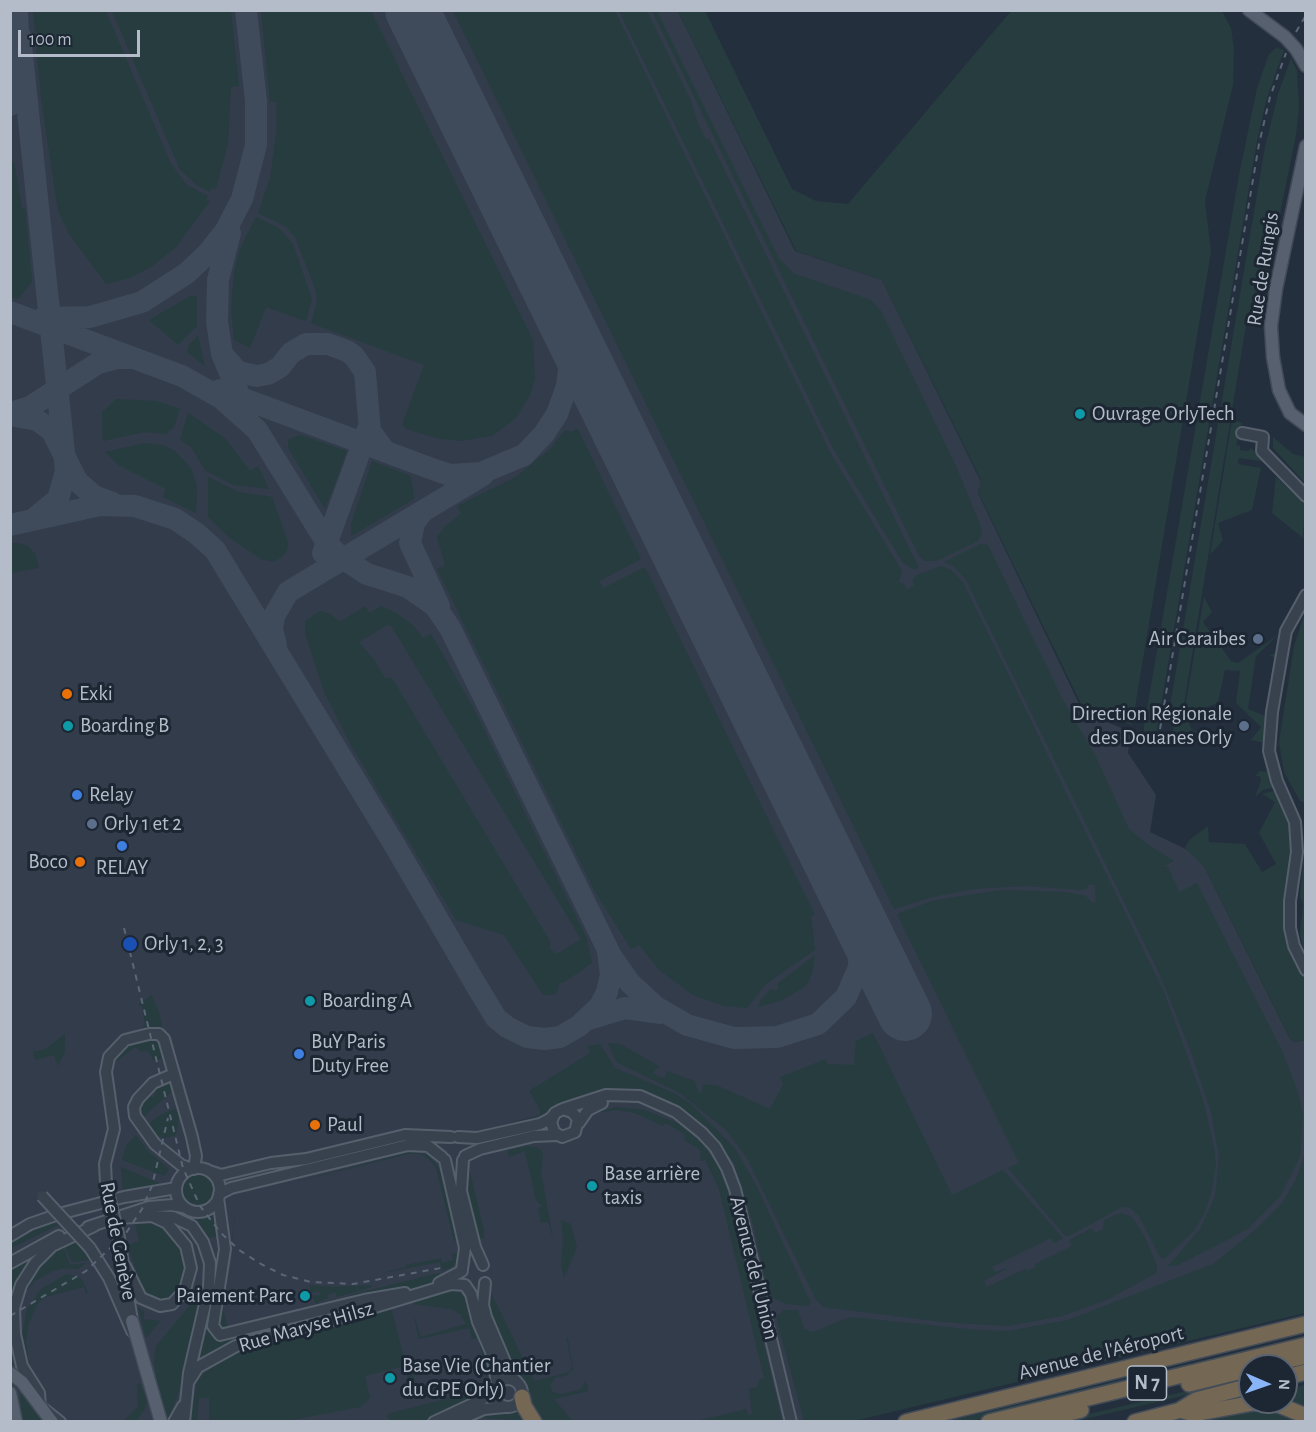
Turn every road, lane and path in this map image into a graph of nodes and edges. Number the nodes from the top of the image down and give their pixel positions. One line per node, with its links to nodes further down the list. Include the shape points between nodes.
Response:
1 (1249, 10): 2 (main road, via 1285,37)
2 (1305, 66)
3 (1305, 146): 4 (main road, Rue de Rungis, via 1271,326 1279,390 1290,412)
4 (1305, 425)
5 (1242, 433): 6 (street, via 1263,437 1262,451)
6 (1305, 496)
7 (1305, 595): 8 (street, via 1287,631 1269,751 1295,822 1297,852 1290,928)
8 (1305, 970)
9 (169, 1076): 17 (street, via 153,1083 135,1102 134,1112 155,1144 181,1165)
10 (559, 1111): 11 (street, via 576,1115); 12 (street, Avenue de l'Union, via 606,1095 631,1095 660,1103); 13 (street, via 551,1122); 14 (street, Avenue de l'Union, via 540,1124 484,1137)
11 (579, 1123): 12 (street, Avenue de l'Union, via 594,1106 621,1101 660,1109); 13 (street, Avenue de l'Union, via 572,1136)
12 (694, 1126): 62 (street, Avenue de l'Union, via 714,1147 732,1178)
13 (557, 1135): 16 (street, Avenue de l'Union, via 534,1136 480,1149)
14 (454, 1137): 15 (street, via 441,1144); 16 (street, via 466,1146); 18 (street, Avenue de l'Union, via 405,1136 221,1175)
15 (443, 1158): 16 (street, Avenue de l'Union, via 455,1163); 21 (street, Avenue de l'Union, via 428,1146 408,1145 231,1188); 30 (street, via 465,1248)
16 (464, 1158): 28 (street, via 461,1191)
17 (193, 1169): 18 (street, Avenue de l'Union); 19 (street, via 182,1175); 29 (street, Rue de Genève, bridge, via 196,1156 192,1137 162,1036 136,1036 116,1048 106,1066 114,1121 105,1164 106,1183)
18 (208, 1171): 21 (street, via 217,1180)
19 (176, 1188): 22 (street); 26 (street, via 46,1218)
20 (42, 1196): 37 (street, bridge, via 90,1248 114,1288)
21 (219, 1196): 22 (street, Avenue de l'Union, via 204,1212); 33 (street, Rue Maryse Hilsz, via 225,1249 214,1330 224,1335 375,1297)
22 (183, 1207): 24 (street, Avenue de l'Union, via 149,1207)
23 (152, 1216): 24 (street); 29 (street, via 173,1228 186,1246 191,1268 185,1290 172,1304 152,1305 137,1293); 42 (street, via 173,1217 192,1226 210,1263 209,1287)
24 (118, 1218): 25 (street, Avenue de l'Union)
25 (94, 1226): 27 (street, Avenue de l'Union, via 70,1231); 49 (street, via 45,1252 16,1297 18,1353 39,1393)
26 (11, 1235)
27 (10, 1263)
28 (483, 1265): 30 (street, via 472,1262); 31 (street)
29 (125, 1266): 34 (street, Rue de Genève)
30 (462, 1270): 32 (street); 33 (street, Rue Maryse Hilsz)
31 (485, 1283): 32 (street, via 475,1288); 45 (street, via 486,1317)
32 (465, 1285): 33 (street, Rue Maryse Hilsz); 43 (street, via 492,1354)
33 (434, 1287): 42 (street, Rue Maryse Hilsz, via 247,1342 198,1367)
34 (132, 1321): 37 (main road)
35 (1305, 1324): 39 (highway, Avenue de l'Aéroport)
36 (1305, 1334): 39 (highway, via 1180,1361)
37 (137, 1344): 53 (main road)
38 (1305, 1345): 64 (highway, N 7)
39 (1164, 1359): 63 (highway, Avenue de l'Aéroport)
40 (12, 1372): 49 (main road)
41 (1238, 1372): 65 (highway, N 7)
42 (189, 1381): 48 (street)
43 (497, 1386): 45 (street, via 509,1379); 50 (street, via 496,1399); 59 (street, via 481,1401)
44 (1238, 1389): 51 (highway, via 1196,1400)
45 (519, 1390): 50 (street, via 515,1405); 61 (highway)
46 (10, 1393): 54 (main road)
47 (1238, 1397): 51 (highway)
48 (186, 1401): 57 (street); 58 (street)
49 (40, 1406): 55 (main road); 56 (street)
50 (508, 1407): 60 (street, via 484,1409)
51 (1180, 1410): 52 (highway, via 1194,1414 1274,1403); 66 (highway)
52 (1305, 1416)
53 (159, 1418)
54 (16, 1422)
55 (52, 1422)
56 (60, 1422)
57 (174, 1422)
58 (184, 1422)
59 (434, 1422)
60 (454, 1422)
61 (534, 1422)
62 (791, 1422)
63 (906, 1422)
64 (989, 1422)
65 (1034, 1422)
66 (1135, 1422)

